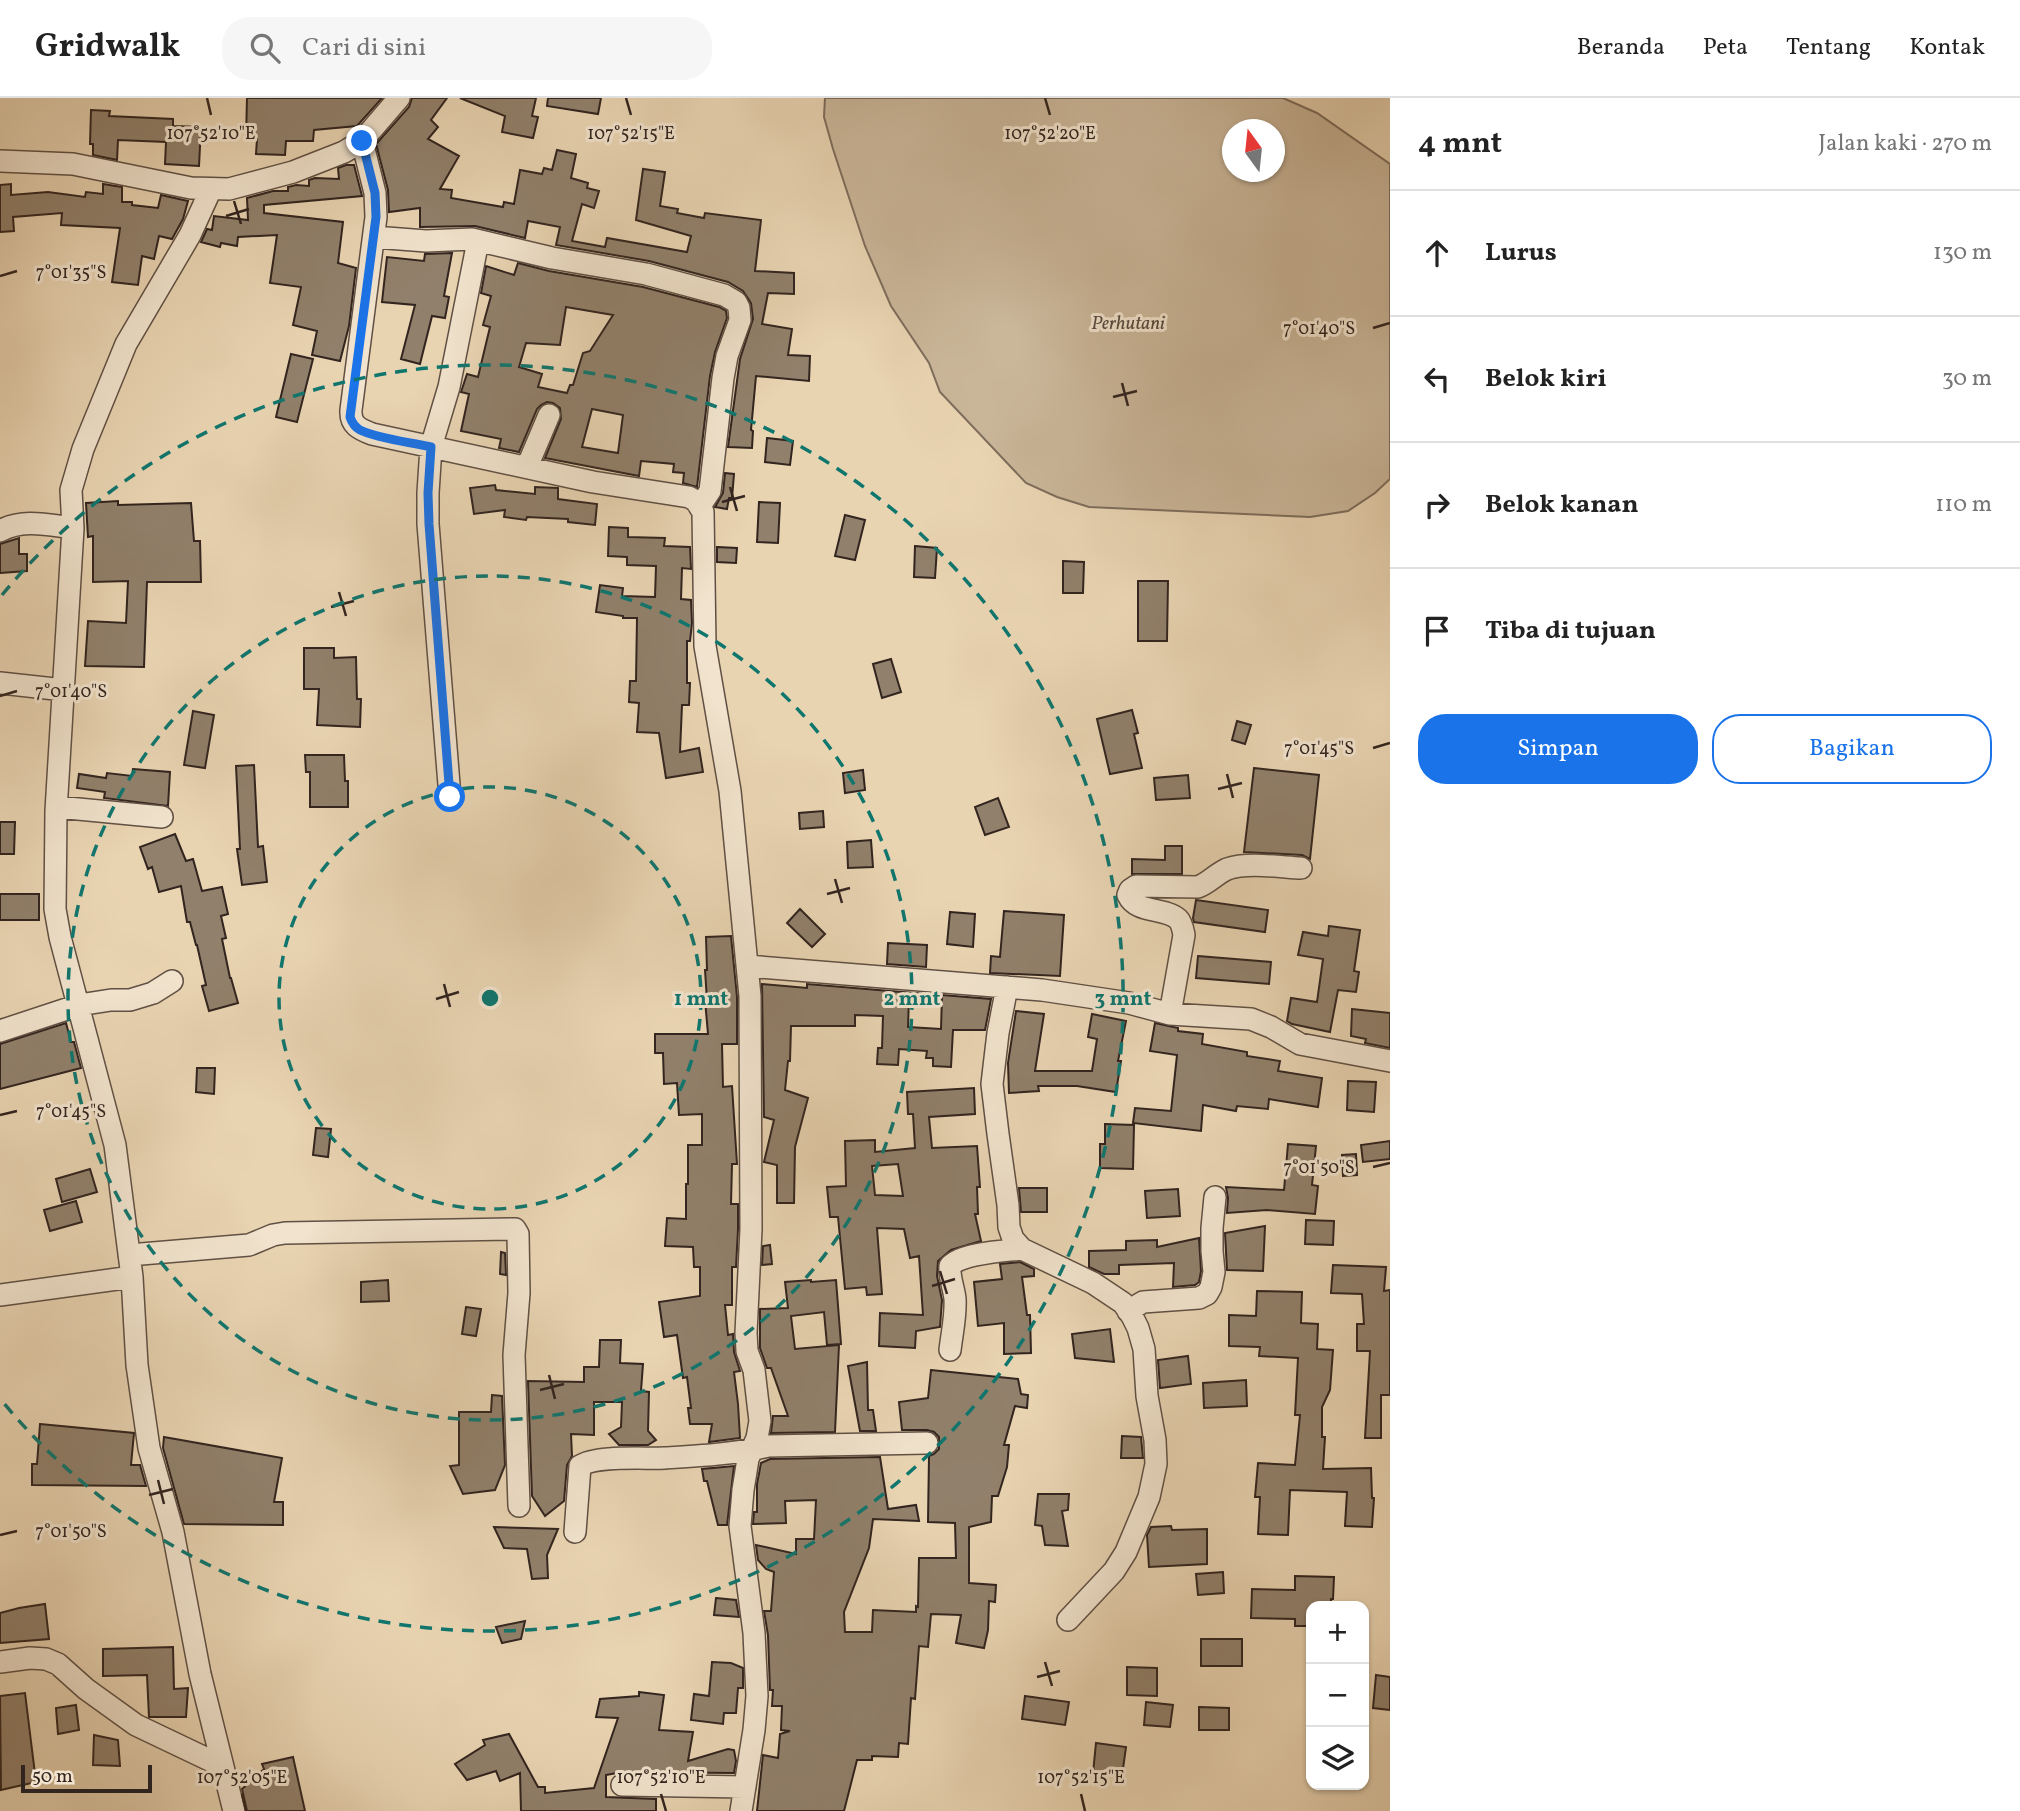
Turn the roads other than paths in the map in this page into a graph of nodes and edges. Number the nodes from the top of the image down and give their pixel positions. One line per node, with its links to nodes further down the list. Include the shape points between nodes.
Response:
1 (398, 98): 2 (street)
2 (362, 141): 4 (street, via 293,172 247,186); 5 (street, via 375,193)
3 (0, 161): 4 (street, via 73,163)
4 (211, 189): 11 (street, via 126,344 83,449 71,490)
5 (374, 237): 6 (street); 8 (street, via 350,417 358,429)
6 (478, 241): 8 (street, via 449,387); 10 (street, via 646,274 736,302 740,320 723,378 710,491)
7 (549, 415): 9 (street)
8 (431, 447): 9 (street); 15 (street, via 429,524)
9 (527, 467): 10 (street, via 689,497)
10 (700, 506): 19 (street, via 705,646 730,791)
11 (73, 528): 12 (street, via 11,524); 14 (street)
12 (0, 531)
13 (0, 683): 14 (street)
14 (64, 690): 16 (street)
15 (450, 797)
16 (57, 807): 17 (street); 22 (street, via 55,909)
17 (162, 817)
18 (1301, 868): 23 (street, via 1240,866 1226,869 1198,887 1136,886 1130,890 1131,901 1138,906 1177,918 1181,924 1184,935)
19 (747, 966): 21 (street); 34 (street, via 751,1229 746,1333 760,1421)
20 (172, 981): 22 (street, via 130,1000)
21 (1007, 987): 23 (street, via 1129,1003); 27 (street, via 992,1084 1010,1227)
22 (79, 1005): 24 (street); 28 (street, via 116,1145)
23 (1170, 1014): 25 (street, via 1251,1019 1300,1044)
24 (0, 1031)
25 (1390, 1061)
26 (1215, 1196): 31 (street, via 1214,1272 1207,1294 1143,1302)
27 (1022, 1249): 31 (street, via 1093,1283); 32 (street, via 976,1255 950,1266 955,1316)
28 (129, 1255): 29 (street); 35 (street, via 249,1245 285,1233 515,1229)
29 (132, 1277): 30 (street); 39 (street, via 137,1365 149,1448 173,1532)
30 (0, 1295)
31 (1128, 1311): 37 (street, via 1143,1349 1156,1464 1149,1497 1126,1552)
32 (950, 1350)
33 (927, 1443): 34 (street)
34 (752, 1450): 36 (street, via 584,1463 578,1474); 41 (street, via 740,1526 757,1696)
35 (519, 1506)
36 (575, 1532)
37 (1068, 1620)
38 (0, 1662): 39 (street, via 30,1658 58,1664 136,1725)
39 (222, 1766): 42 (street)
40 (622, 1785): 41 (street)
41 (745, 1787): 43 (street)
42 (233, 1811)
43 (741, 1811)

